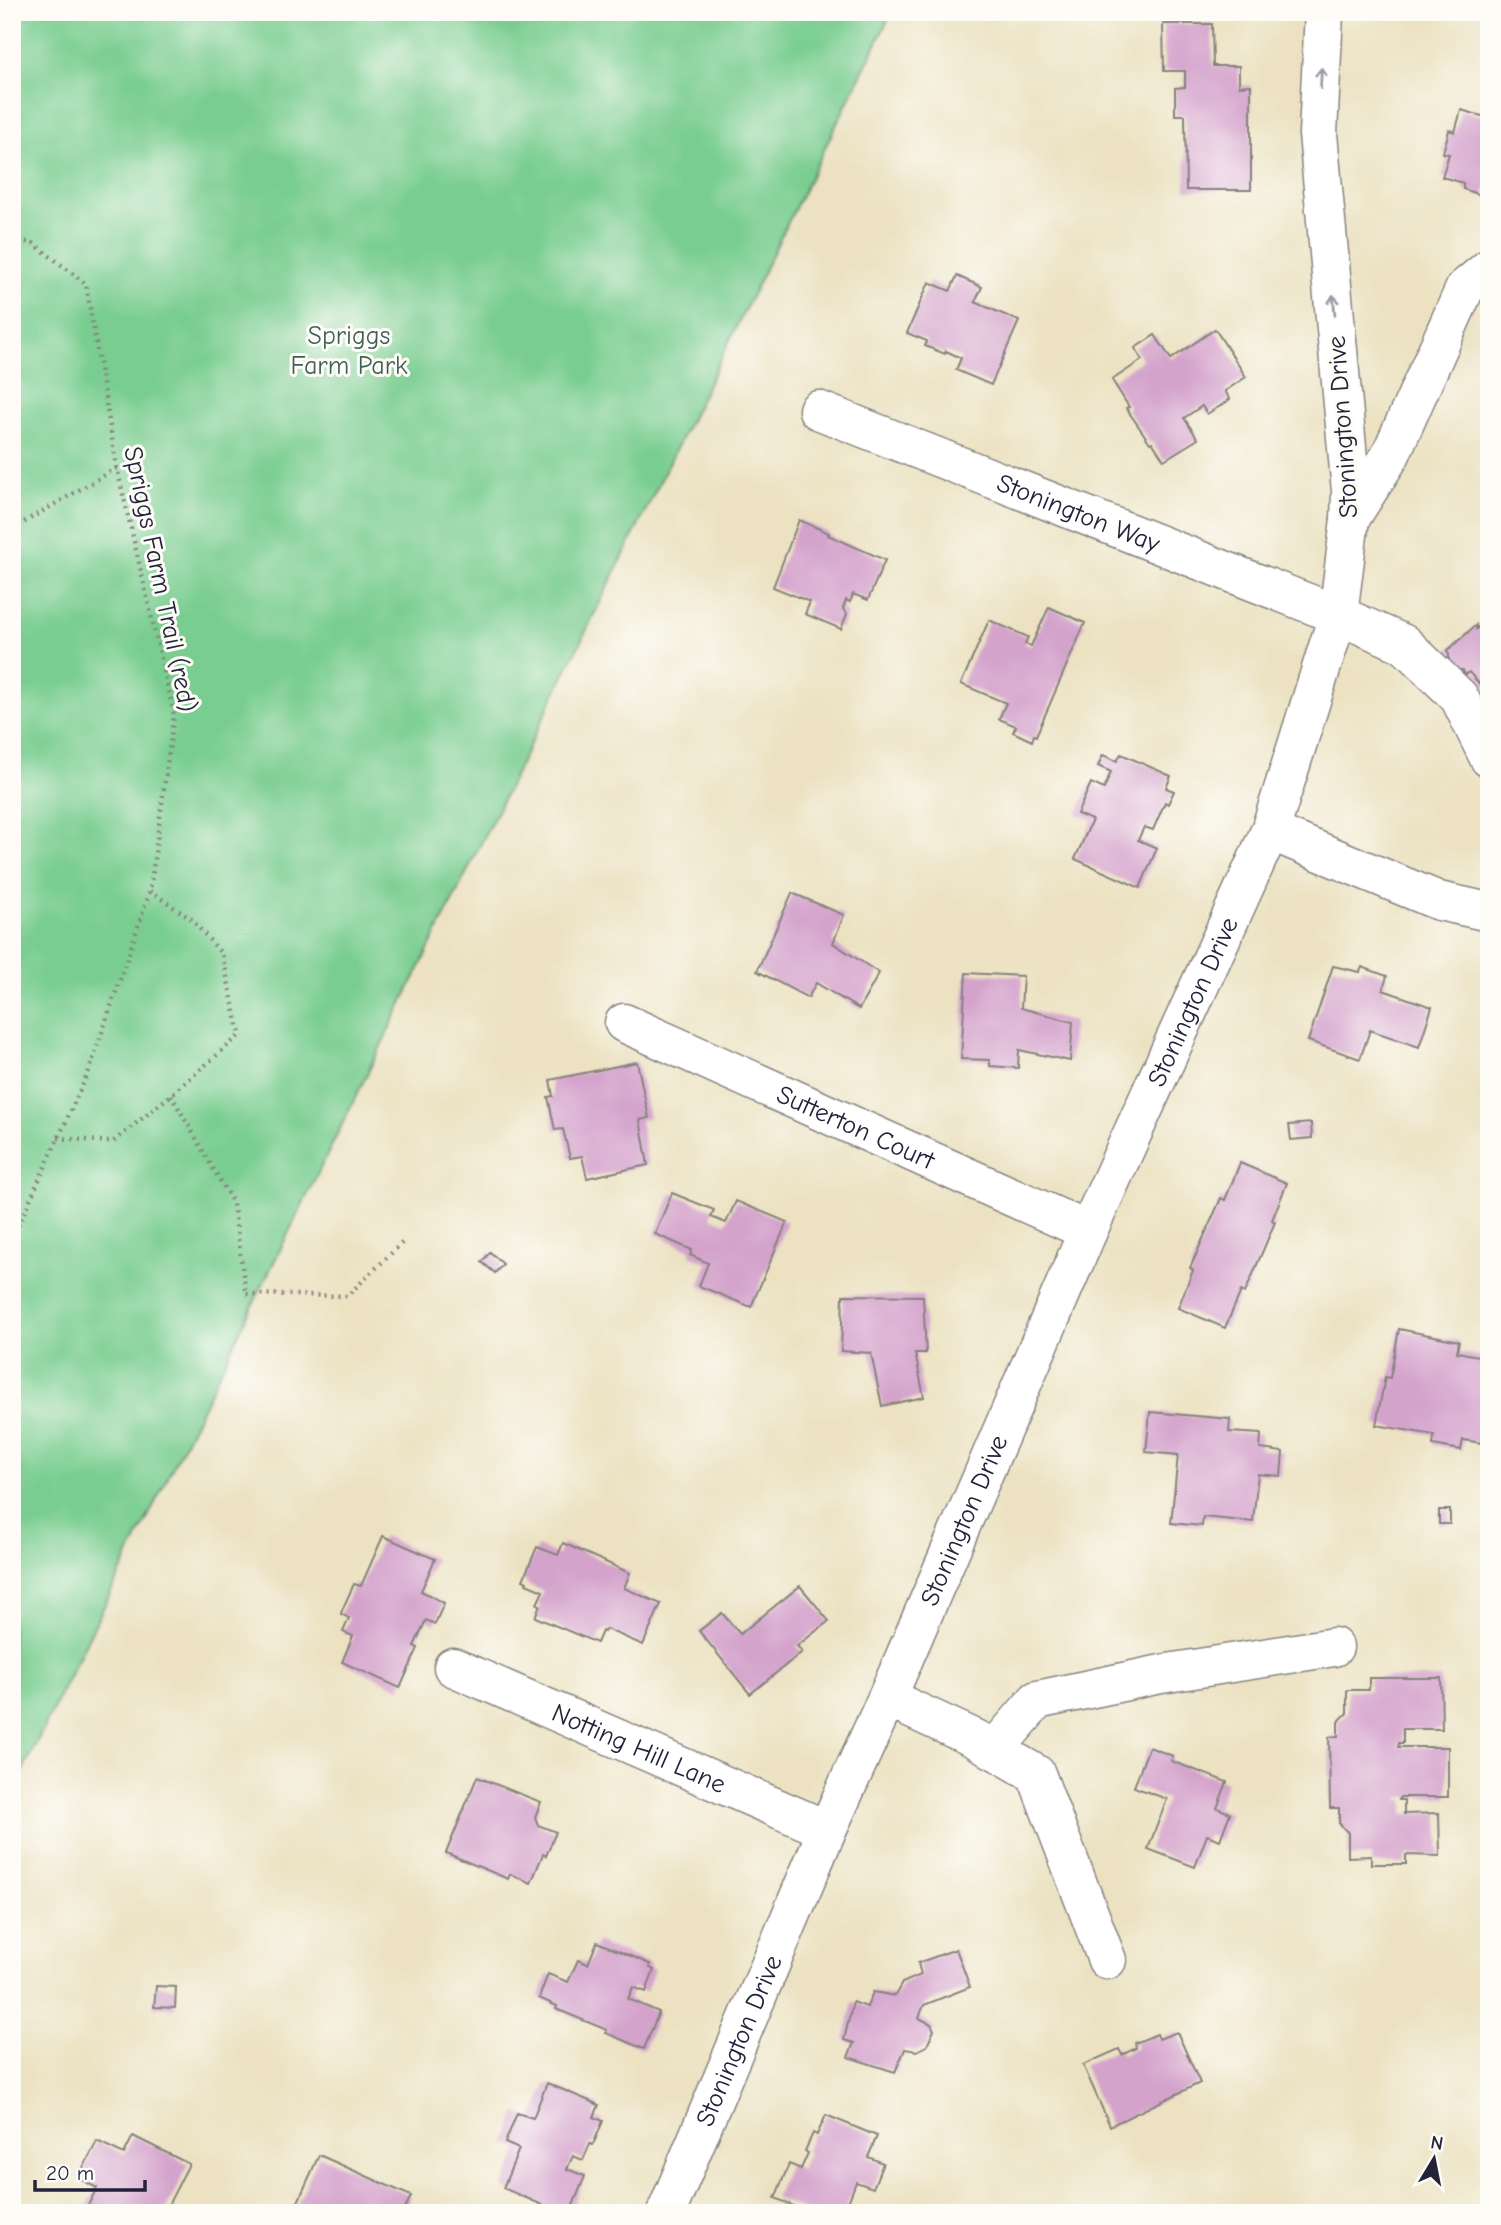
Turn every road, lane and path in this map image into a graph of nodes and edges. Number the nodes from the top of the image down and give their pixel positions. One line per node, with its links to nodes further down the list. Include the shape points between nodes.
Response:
1 (1324, 12): 6 (street, Stonington Drive, one-way to 1, via 1318,134)
2 (12, 240): 5 (path, Spriggs Farm Trail (red), via 33,243 86,284)
3 (1489, 268): 6 (street, via 1465,288 1390,456)
4 (818, 410): 8 (street, Stonington Way)
5 (117, 468): 7 (path); 11 (path, Spriggs Farm Trail (red), via 174,714)
6 (1350, 519): 8 (street, Stonington Drive)
7 (12, 529)
8 (1338, 615): 9 (street, Stonington Way, via 1404,644 1459,697); 10 (street, Stonington Drive)
9 (1489, 758)
10 (1269, 831): 12 (street, via 1439,901); 16 (street, Stonington Drive)
11 (150, 891): 14 (path, via 191,919 222,954 240,1035); 15 (path, Spriggs Farm Trail (red), via 89,1071)
12 (1488, 906)
13 (624, 1023): 16 (street, Sutterton Court)
14 (171, 1095): 15 (path, via 113,1142); 18 (path, via 233,1203 246,1294 347,1296)
15 (58, 1138): 17 (path, Spriggs Farm Trail (red))
16 (1088, 1231): 21 (street, Stonington Drive)
17 (12, 1239)
18 (404, 1241)
19 (1334, 1647): 22 (street, via 1161,1674 1037,1700)
20 (453, 1667): 23 (street, Notting Hill Lane)
21 (887, 1698): 22 (street); 23 (street, Stonington Drive)
22 (994, 1750): 24 (street, via 1036,1774)
23 (827, 1830): 25 (street, Stonington Drive)
24 (1108, 1960)
25 (666, 2213)

